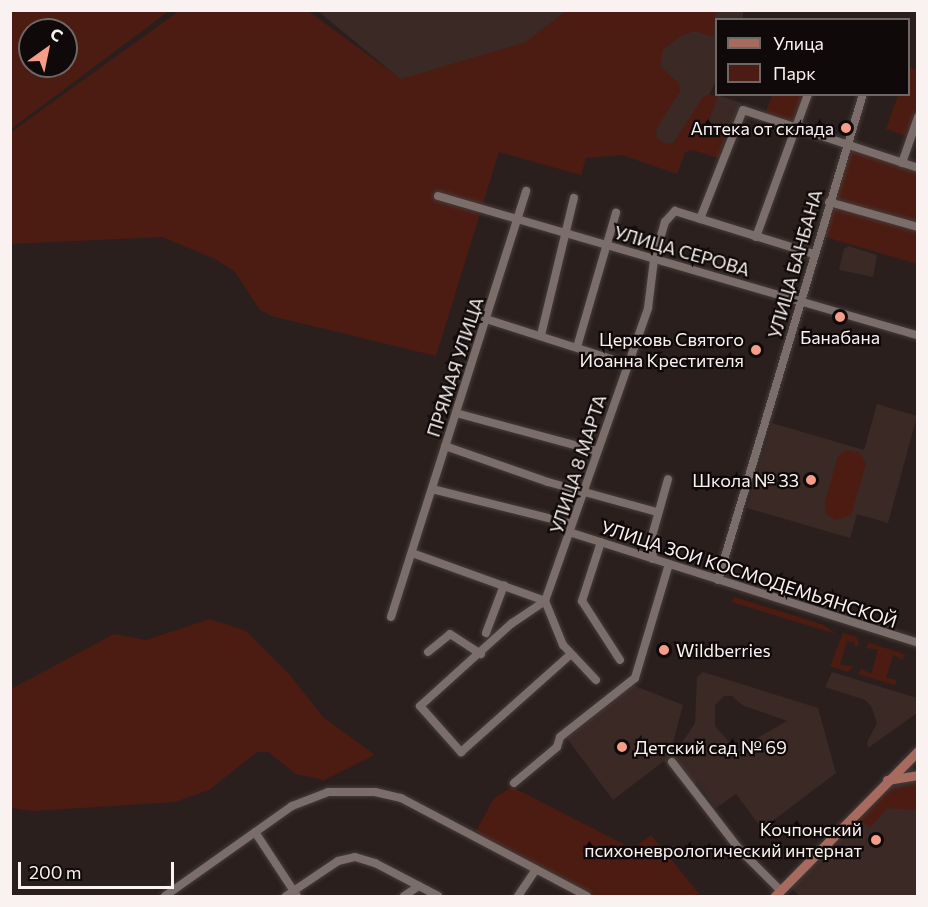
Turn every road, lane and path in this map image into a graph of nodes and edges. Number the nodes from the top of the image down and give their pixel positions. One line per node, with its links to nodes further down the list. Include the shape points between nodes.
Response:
1 (807, 96): 4 (street)
2 (861, 96): 5 (street, УЛИЦА БАНБАНА)
3 (918, 117): 6 (street)
4 (798, 128): 5 (street); 14 (street, via 743,110); 17 (street)
5 (845, 145): 6 (street); 11 (street, УЛИЦА БАНБАНА)
6 (902, 163): 7 (street)
7 (918, 168)
8 (526, 191): 13 (street, ПРЯМАЯ УЛИЦА)
9 (438, 196): 13 (street, УЛИЦА СЕРОВА)
10 (574, 198): 16 (street)
11 (829, 202): 15 (street); 19 (street, УЛИЦА БАНБАНА)
12 (616, 213): 18 (street)
13 (518, 219): 16 (street, УЛИЦА СЕРОВА); 22 (street, ПРЯМАЯ УЛИЦА)
14 (700, 219): 17 (street); 20 (street, УЛИЦА 8 МАРТА, via 675,211 665,222)
15 (918, 227)
16 (565, 233): 18 (street, УЛИЦА СЕРОВА); 23 (street)
17 (756, 237): 19 (street)
18 (607, 245): 20 (street, УЛИЦА СЕРОВА); 25 (street)
19 (814, 254): 21 (street, УЛИЦА БАНБАНА)
20 (654, 260): 21 (street, УЛИЦА СЕРОВА); 26 (street, УЛИЦА 8 МАРТА, via 648,308)
21 (801, 301): 24 (street, УЛИЦА СЕРОВА); 39 (street, УЛИЦА БАНБАНА)
22 (486, 319): 23 (street); 27 (street, ПРЯМАЯ УЛИЦА)
23 (541, 335): 25 (street)
24 (918, 335)
25 (577, 347): 26 (street)
26 (627, 364): 29 (street, УЛИЦА 8 МАРТА)
27 (456, 412): 28 (street, ПРЯМАЯ УЛИЦА); 29 (street)
28 (445, 446): 31 (street, ПРЯМАЯ УЛИЦА); 32 (street)
29 (597, 452): 32 (street, УЛИЦА 8 МАРТА)
30 (668, 478): 33 (street)
31 (432, 489): 34 (street, УЛИЦА ЗОИ КОСМОДЕМЬЯНСКОЙ); 36 (street, ПРЯМАЯ УЛИЦА)
32 (583, 492): 33 (street); 34 (street, УЛИЦА 8 МАРТА)
33 (657, 512): 37 (street)
34 (572, 528): 35 (street, УЛИЦА ЗОИ КОСМОДЕМЬЯНСКОЙ); 41 (street, УЛИЦА 8 МАРТА)
35 (601, 542): 37 (street, УЛИЦА ЗОИ КОСМОДЕМЬЯНСКОЙ); 48 (street, via 582,601)
36 (412, 552): 40 (street); 42 (street, ПРЯМАЯ УЛИЦА)
37 (653, 559): 38 (street, УЛИЦА ЗОИ КОСМОДЕМЬЯНСКОЙ)
38 (669, 564): 39 (street, УЛИЦА ЗОИ КОСМОДЕМЬЯНСКОЙ); 54 (street, via 635,678 560,737 557,747)
39 (718, 580): 44 (street, УЛИЦА ЗОИ КОСМОДЕМЬЯНСКОЙ)
40 (504, 585): 41 (street); 43 (street)
41 (545, 601): 46 (street, via 512,623); 47 (street, via 555,633)
42 (391, 616)
43 (486, 633)
44 (918, 644)
45 (428, 652): 46 (street, via 450,634)
46 (481, 654): 47 (street, via 420,705 460,752)
47 (571, 654): 49 (street)
48 (620, 660)
49 (596, 680)
50 (918, 751): 53 (main road)
51 (672, 762): 58 (street)
52 (918, 775): 53 (main road)
53 (885, 781): 58 (main road)
54 (513, 783)
55 (255, 832): 56 (street, via 292,806 328,792 375,792 401,798); 59 (street); 60 (street)
56 (536, 869): 64 (street); 65 (street)
57 (419, 886): 59 (street, via 355,857 338,861); 62 (street); 63 (street)
58 (777, 893)
59 (296, 894): 61 (street)
60 (167, 896)
61 (286, 897)
62 (404, 897)
63 (438, 897)
64 (518, 897)
65 (587, 897)

